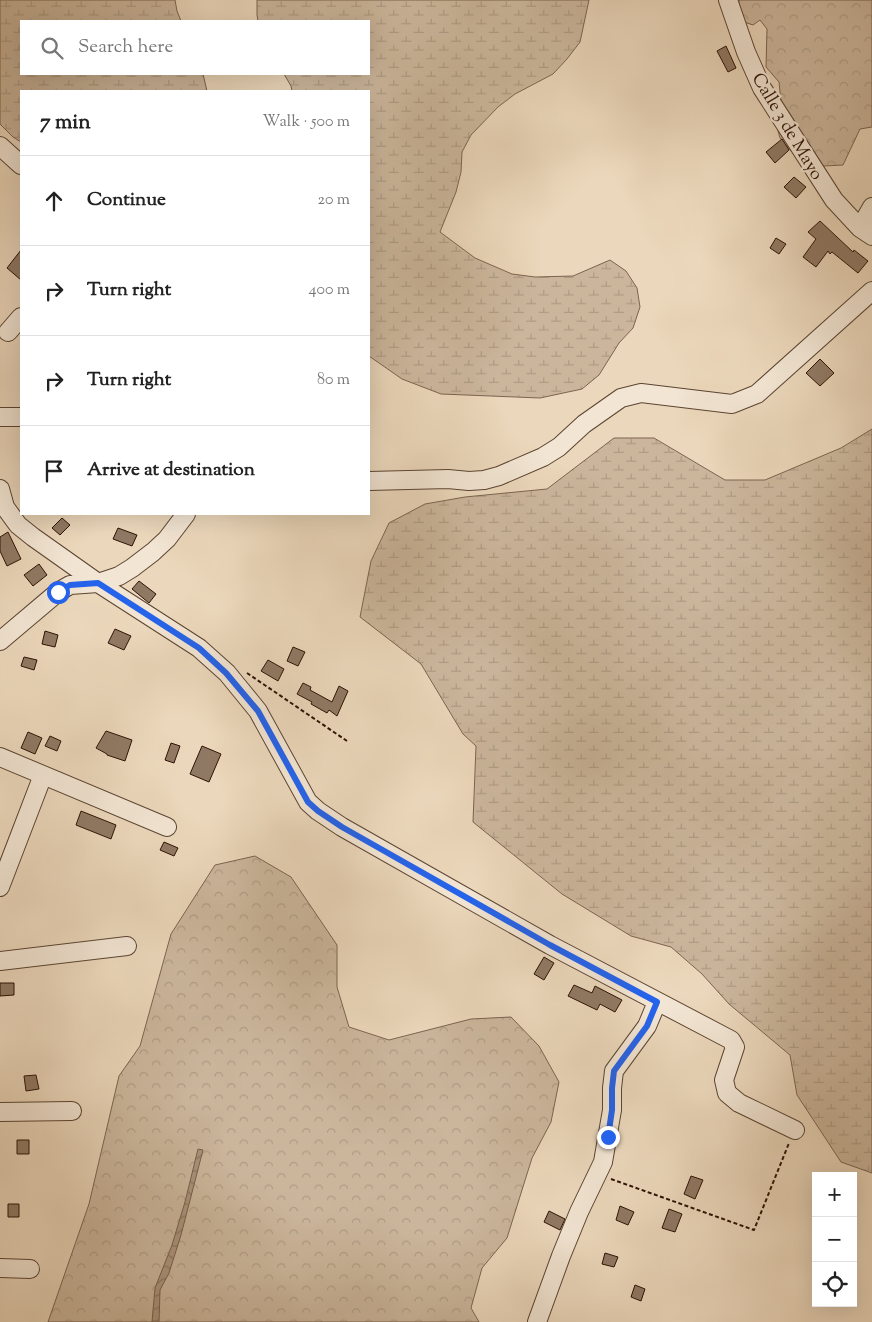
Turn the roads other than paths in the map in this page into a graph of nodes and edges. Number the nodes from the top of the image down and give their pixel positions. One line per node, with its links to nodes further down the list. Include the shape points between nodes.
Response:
1 (728, 0): 5 (street, Calle 3 de Mayo, via 762,88 834,200)
2 (0, 146): 3 (street)
3 (20, 164)
4 (872, 207): 5 (street)
5 (866, 232)
6 (872, 291): 11 (street, via 757,394 732,404 641,393 620,398 559,447 499,476 469,481)
7 (20, 318): 8 (street)
8 (8, 332)
9 (20, 417): 10 (street)
10 (0, 418)
11 (370, 481)
12 (0, 489): 14 (street, via 5,507 18,525)
13 (185, 515): 14 (street, via 153,552 119,576)
14 (98, 583): 15 (street, via 70,585 58,592); 22 (street, via 199,648 221,668 258,711 308,802 318,811 550,945)
15 (0, 641)
16 (0, 757): 17 (street)
17 (43, 775): 18 (street); 19 (street)
18 (166, 827)
19 (0, 887)
20 (127, 946): 21 (street)
21 (0, 961)
22 (657, 1002): 25 (street, via 731,1040 735,1047 724,1080 727,1093 740,1103); 28 (street, via 644,1031 614,1071 612,1110 603,1162 579,1212)
23 (72, 1111): 24 (street)
24 (0, 1112)
25 (795, 1130)
26 (0, 1268): 27 (street)
27 (30, 1269)
28 (537, 1322)

